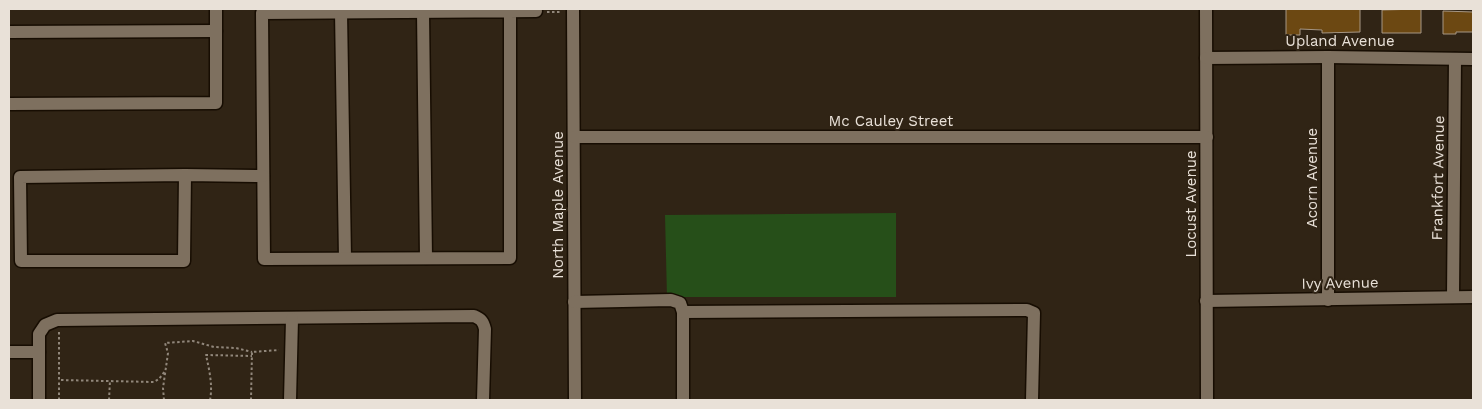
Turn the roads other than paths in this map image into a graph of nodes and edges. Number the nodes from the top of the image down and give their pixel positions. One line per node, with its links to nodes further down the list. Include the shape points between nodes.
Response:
1 (216, 9): 9 (street)
2 (1206, 9): 12 (street, Locust Avenue)
3 (569, 10): 16 (street, North Maple Avenue)
4 (295, 11): 6 (street); 19 (street, via 262,13)
5 (536, 11): 8 (street)
6 (341, 12): 7 (street); 21 (street)
7 (423, 12): 8 (street); 22 (street)
8 (510, 12): 22 (street, via 510,258)
9 (216, 30): 10 (street); 15 (street, via 216,103)
10 (9, 32)
11 (1328, 57): 12 (street, Upland Avenue); 13 (street, Upland Avenue); 25 (street, Acorn Avenue)
12 (1206, 58): 17 (street, Locust Avenue)
13 (1455, 59): 14 (street, Upland Avenue); 23 (street, Frankfort Avenue)
14 (1473, 59)
15 (9, 104)
16 (574, 137): 17 (street, Mc Cauley Street); 26 (street, North Maple Avenue)
17 (1207, 137): 27 (street, Locust Avenue)
18 (185, 175): 19 (street); 20 (street, via 20,177); 20 (street, via 184,261 20,261)
19 (263, 176): 21 (street, via 264,259)
20 (14, 241)
21 (345, 258): 22 (street)
22 (426, 258)
23 (1453, 297): 24 (street, Ivy Avenue); 25 (street, Ivy Avenue)
24 (1473, 297)
25 (1328, 300): 27 (street, Ivy Avenue)
26 (574, 302): 28 (street, via 675,301 680,303); 35 (street, North Maple Avenue)
27 (1206, 302): 38 (street, Locust Avenue)
28 (683, 312): 36 (street); 37 (street, via 1027,310 1034,313)
29 (292, 319): 31 (street, via 59,320 44,325); 33 (street); 34 (street, via 480,318 485,329)
30 (9, 352): 31 (street)
31 (39, 352): 32 (street)
32 (39, 400)
33 (290, 400)
34 (483, 400)
35 (574, 400)
36 (683, 400)
37 (1032, 400)
38 (1207, 400)

